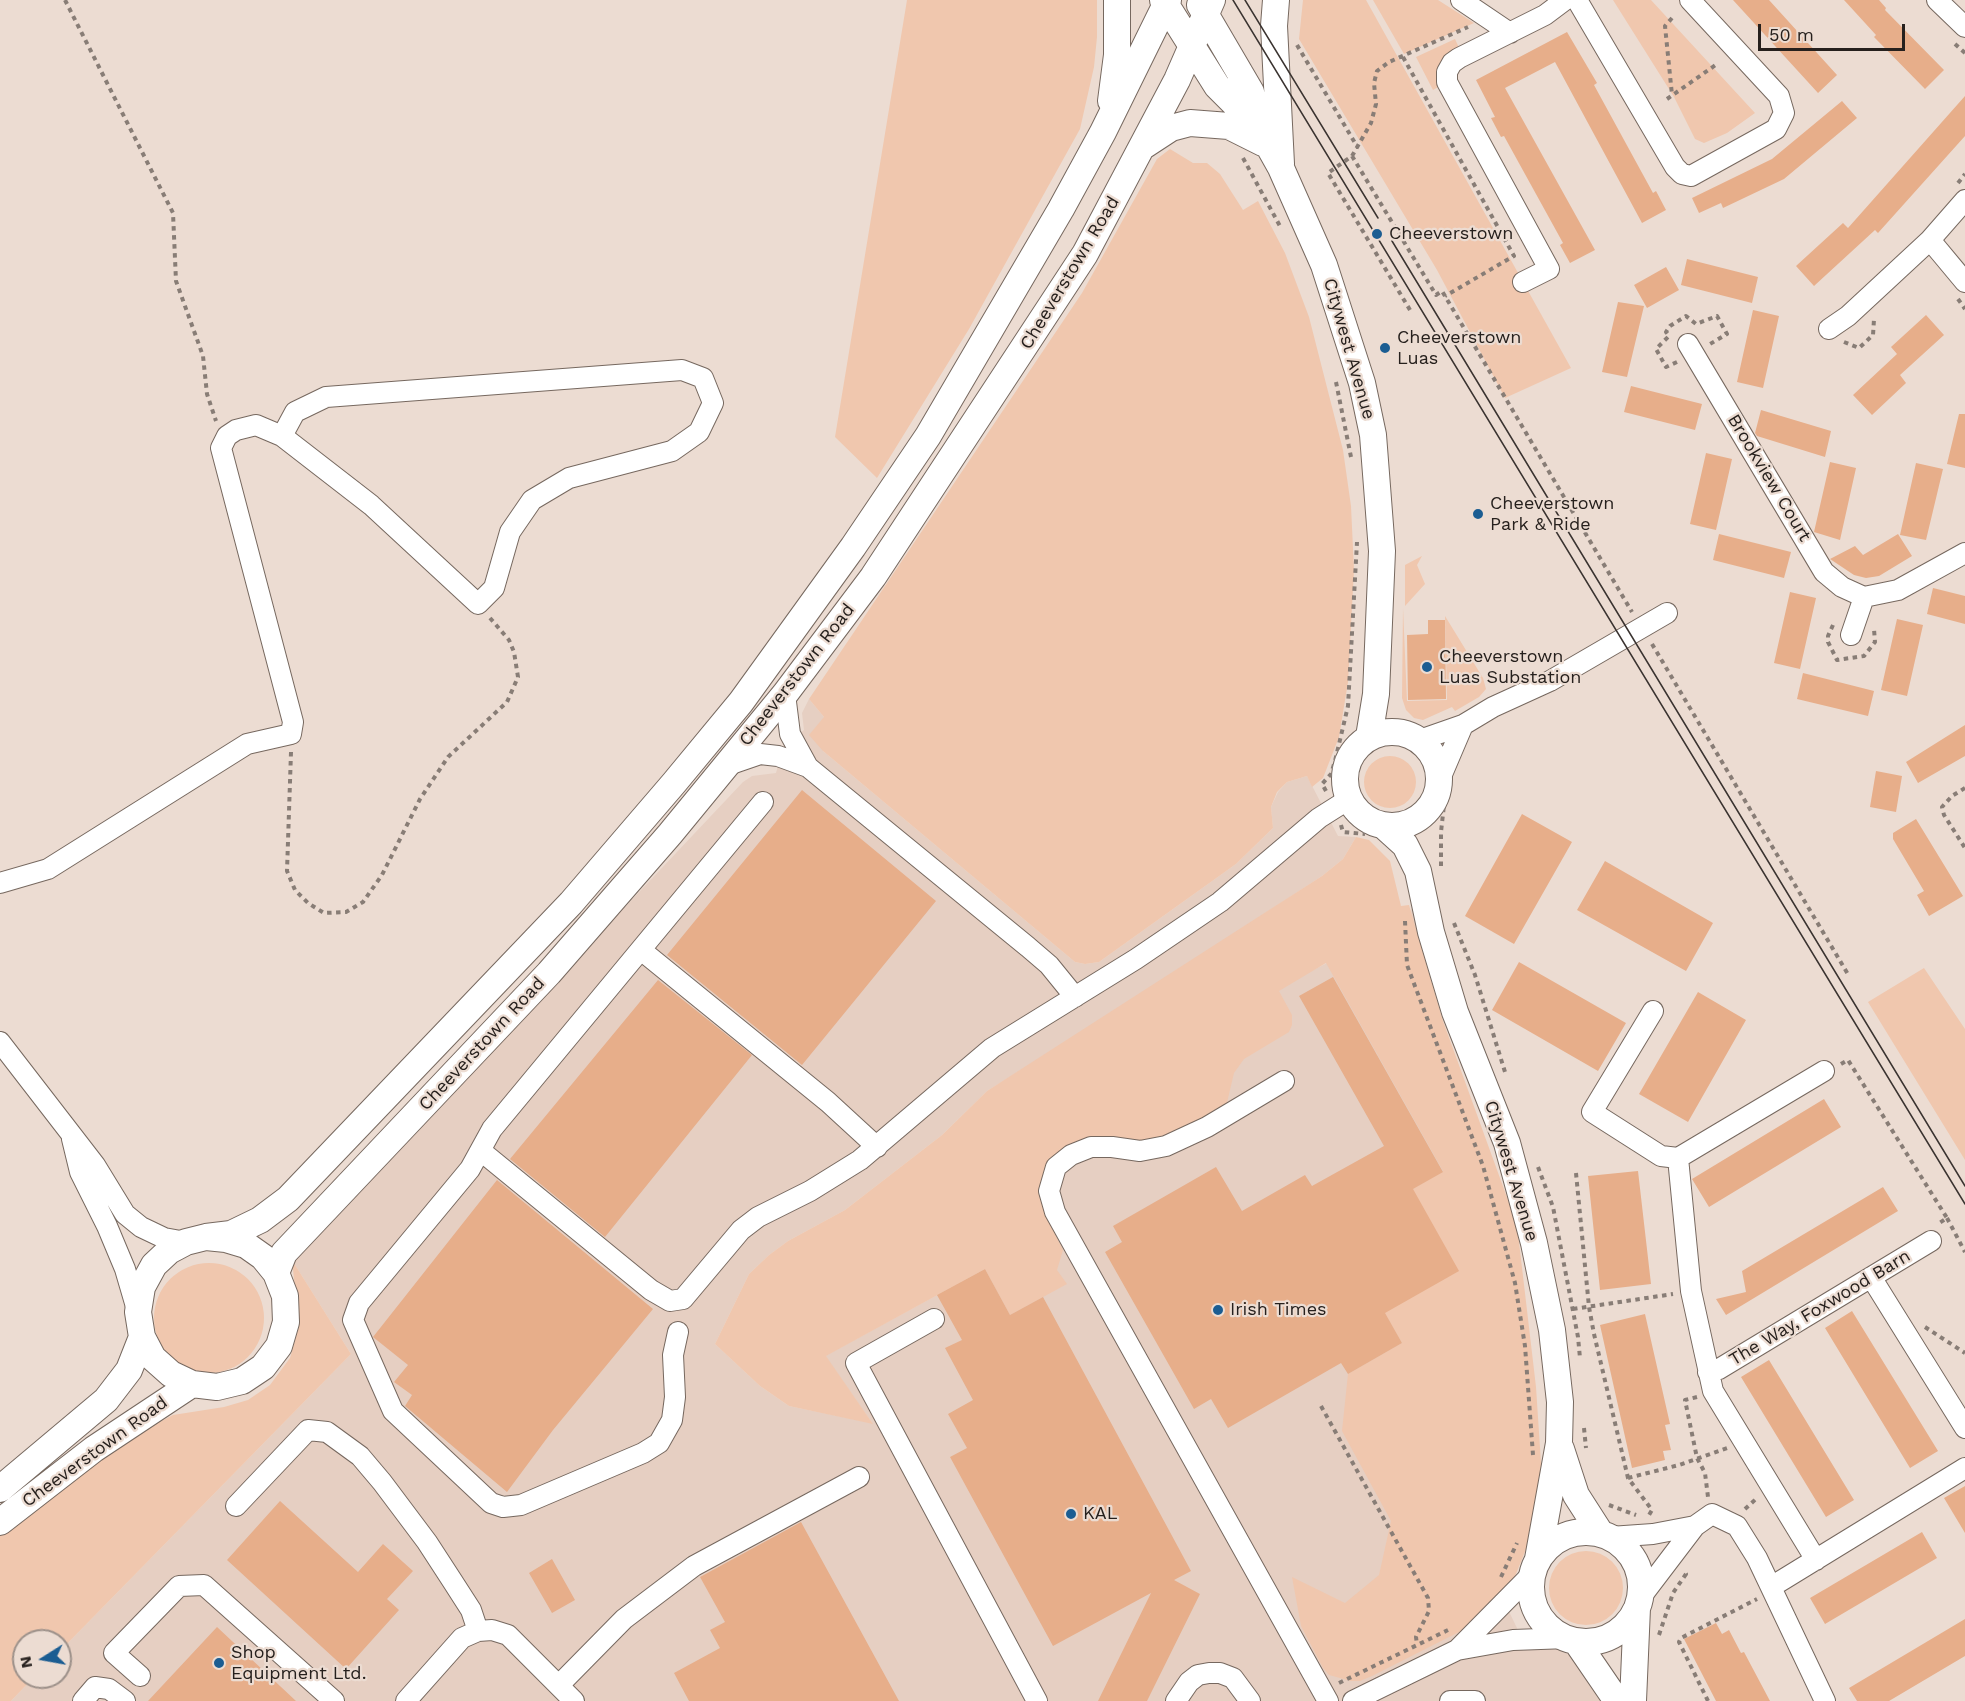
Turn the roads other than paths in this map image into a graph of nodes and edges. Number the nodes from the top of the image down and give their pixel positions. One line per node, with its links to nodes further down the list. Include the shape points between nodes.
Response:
1 (1117, 0): 13 (main road, via 1117,55)
2 (1276, 0): 15 (main road)
3 (1461, 0): 11 (street)
4 (1565, 0): 11 (street)
5 (1577, 0): 6 (street, via 1675,167 1691,176 1776,129 1784,113 1779,96)
6 (1690, 0)
7 (1937, 0): 10 (street)
8 (1166, 1): 12 (main road, Citywest Avenue); 13 (main road, Cheeverstown Road)
9 (1205, 5): 12 (main road, Cheeverstown Road); 15 (main road, Citywest Avenue, via 1251,92)
10 (1965, 27)
11 (1510, 33): 18 (street, via 1452,63 1447,82 1549,269)
12 (1192, 47): 14 (main road, Cheeverstown Road); 15 (main road, Citywest Avenue, via 1226,98)
13 (1109, 119): 51 (main road, Cheeverstown Road, via 996,324 928,436 741,702 571,903 288,1199 260,1220 231,1234)
14 (1142, 147): 15 (main road, via 1171,128 1201,123 1229,126); 27 (main road, Cheeverstown Road, via 1085,254 1020,357 873,577)
15 (1269, 147): 28 (main road, Citywest Avenue, via 1324,265 1362,383 1372,435 1382,551)
16 (1965, 200): 17 (street)
17 (1930, 240): 19 (street); 20 (street)
18 (1524, 282)
19 (1965, 282)
20 (1829, 329)
21 (1688, 344): 24 (street, Brookview Court, via 1824,572 1842,587)
22 (282, 436): 22 (street, via 371,505 478,604 494,588 510,532 532,500 569,478 672,451 699,432 713,403 703,378 682,370 326,397 295,412); 40 (street, via 256,425 236,430 227,436 221,448 293,722 291,734 247,744 48,869)
23 (1965, 553): 24 (street, via 1898,590)
24 (1864, 597): 26 (street)
25 (1667, 613): 29 (street, via 1550,681)
26 (1851, 634)
27 (785, 694): 32 (main road, Cheeverstown Road); 33 (street, via 790,734)
28 (1376, 694): 30 (main road, Citywest Avenue); 31 (main road, via 1392,721)
29 (1463, 725): 31 (street); 34 (street)
30 (1369, 737): 31 (main road, via 1382,732); 36 (main road, via 1349,757)
31 (1415, 737): 34 (main road, via 1437,762)
32 (728, 765): 33 (street, via 760,754); 53 (main road, Cheeverstown Road, via 549,973 284,1253)
33 (808, 766): 42 (street, via 1049,965)
34 (1440, 779): 37 (main road, via 1435,799)
35 (763, 802): 41 (street)
36 (1342, 803): 38 (main road); 42 (street, via 1220,902)
37 (1423, 815): 38 (main road); 39 (main road, Citywest Avenue)
38 (1378, 831): 39 (main road, Citywest Avenue, via 1405,845)
39 (1418, 871): 62 (main road, Citywest Avenue, via 1455,1012 1506,1143 1534,1243 1552,1330 1560,1402)
40 (0, 883)
41 (641, 950): 48 (street, via 828,1102); 49 (street, via 492,1129)
42 (1075, 997): 48 (street, via 992,1048)
43 (1653, 1011): 50 (street, via 1592,1112 1661,1156)
44 (0, 1042): 47 (street)
45 (1824, 1071): 50 (street)
46 (1284, 1081): 79 (street, via 1207,1127 1166,1146 1140,1151 1091,1147 1071,1155 1056,1167 1049,1191 1061,1223)
47 (70, 1132): 51 (street, via 96,1165 125,1214 164,1238); 55 (street, via 80,1172 116,1247)
48 (877, 1147): 49 (street, via 810,1191 758,1217 718,1256 689,1296 670,1301 651,1290)
49 (481, 1151): 57 (street, via 361,1301 353,1320 393,1411 491,1503 503,1507 521,1504 659,1443 672,1420 673,1354)
50 (1678, 1158): 59 (street, via 1691,1291)
51 (196, 1240): 53 (main road, Cheeverstown Road, via 226,1239 246,1245); 55 (main road, Cheeverstown Road, via 169,1251 154,1265 142,1287)
52 (1931, 1241): 54 (street, The Way, Foxwood Barn)
53 (276, 1273): 60 (main road, Cheeverstown Road, via 285,1296 286,1322 279,1346 263,1366 242,1381 217,1387)
54 (1871, 1277): 59 (street, The Way, Foxwood Barn); 61 (street)
55 (138, 1312): 58 (main road, Cheeverstown Road)
56 (934, 1319): 85 (street, via 856,1363)
57 (678, 1332)
58 (142, 1337): 60 (main road, Cheeverstown Road, via 153,1358 171,1374); 65 (main road, Cheeverstown Road, via 129,1370 106,1400)
59 (1708, 1372): 70 (street, via 1713,1391)
60 (192, 1384): 67 (main road, Cheeverstown Road, via 94,1449)
61 (1965, 1428)
62 (1559, 1443): 69 (main road, Citywest Avenue, via 1576,1495); 71 (main road, Citywest Avenue)
63 (1965, 1468): 70 (street)
64 (858, 1477): 78 (street, via 694,1566 624,1619)
65 (0, 1489)
66 (236, 1506): 74 (street, via 308,1430 327,1432 360,1456 382,1482 471,1610)
67 (0, 1522)
68 (1695, 1526): 69 (street, via 1653,1534); 72 (street, via 1712,1514 1734,1524 1747,1540); 73 (street)
69 (1605, 1535): 71 (main road, via 1572,1533 1554,1543); 73 (main road, via 1626,1549 1636,1563 1641,1580)
70 (1816, 1560): 72 (street)
71 (1535, 1566): 75 (main road, via 1531,1592 1536,1610 1546,1625); 76 (street)
72 (1772, 1589): 93 (street)
73 (1639, 1602): 75 (main road, via 1624,1627 1610,1637 1593,1642); 92 (main road)
74 (478, 1631): 78 (street, via 508,1635); 83 (street, via 462,1638)
75 (1572, 1640): 76 (street, via 1513,1640); 91 (main road)
76 (1457, 1650): 88 (street)
77 (140, 1676): 82 (street, via 114,1653 179,1586 204,1584)
78 (559, 1685): 84 (street)
79 (1325, 1696)
80 (83, 1701): 81 (street, via 95,1687 109,1689)
81 (124, 1701)
82 (334, 1701)
83 (406, 1701)
84 (574, 1701)
85 (1037, 1701)
86 (1176, 1701): 87 (street, via 1198,1675 1209,1673 1233,1678)
87 (1250, 1701)
88 (1353, 1701)
89 (1450, 1701): 90 (street)
90 (1475, 1701)
91 (1617, 1701)
92 (1633, 1701)
93 (1825, 1701)

